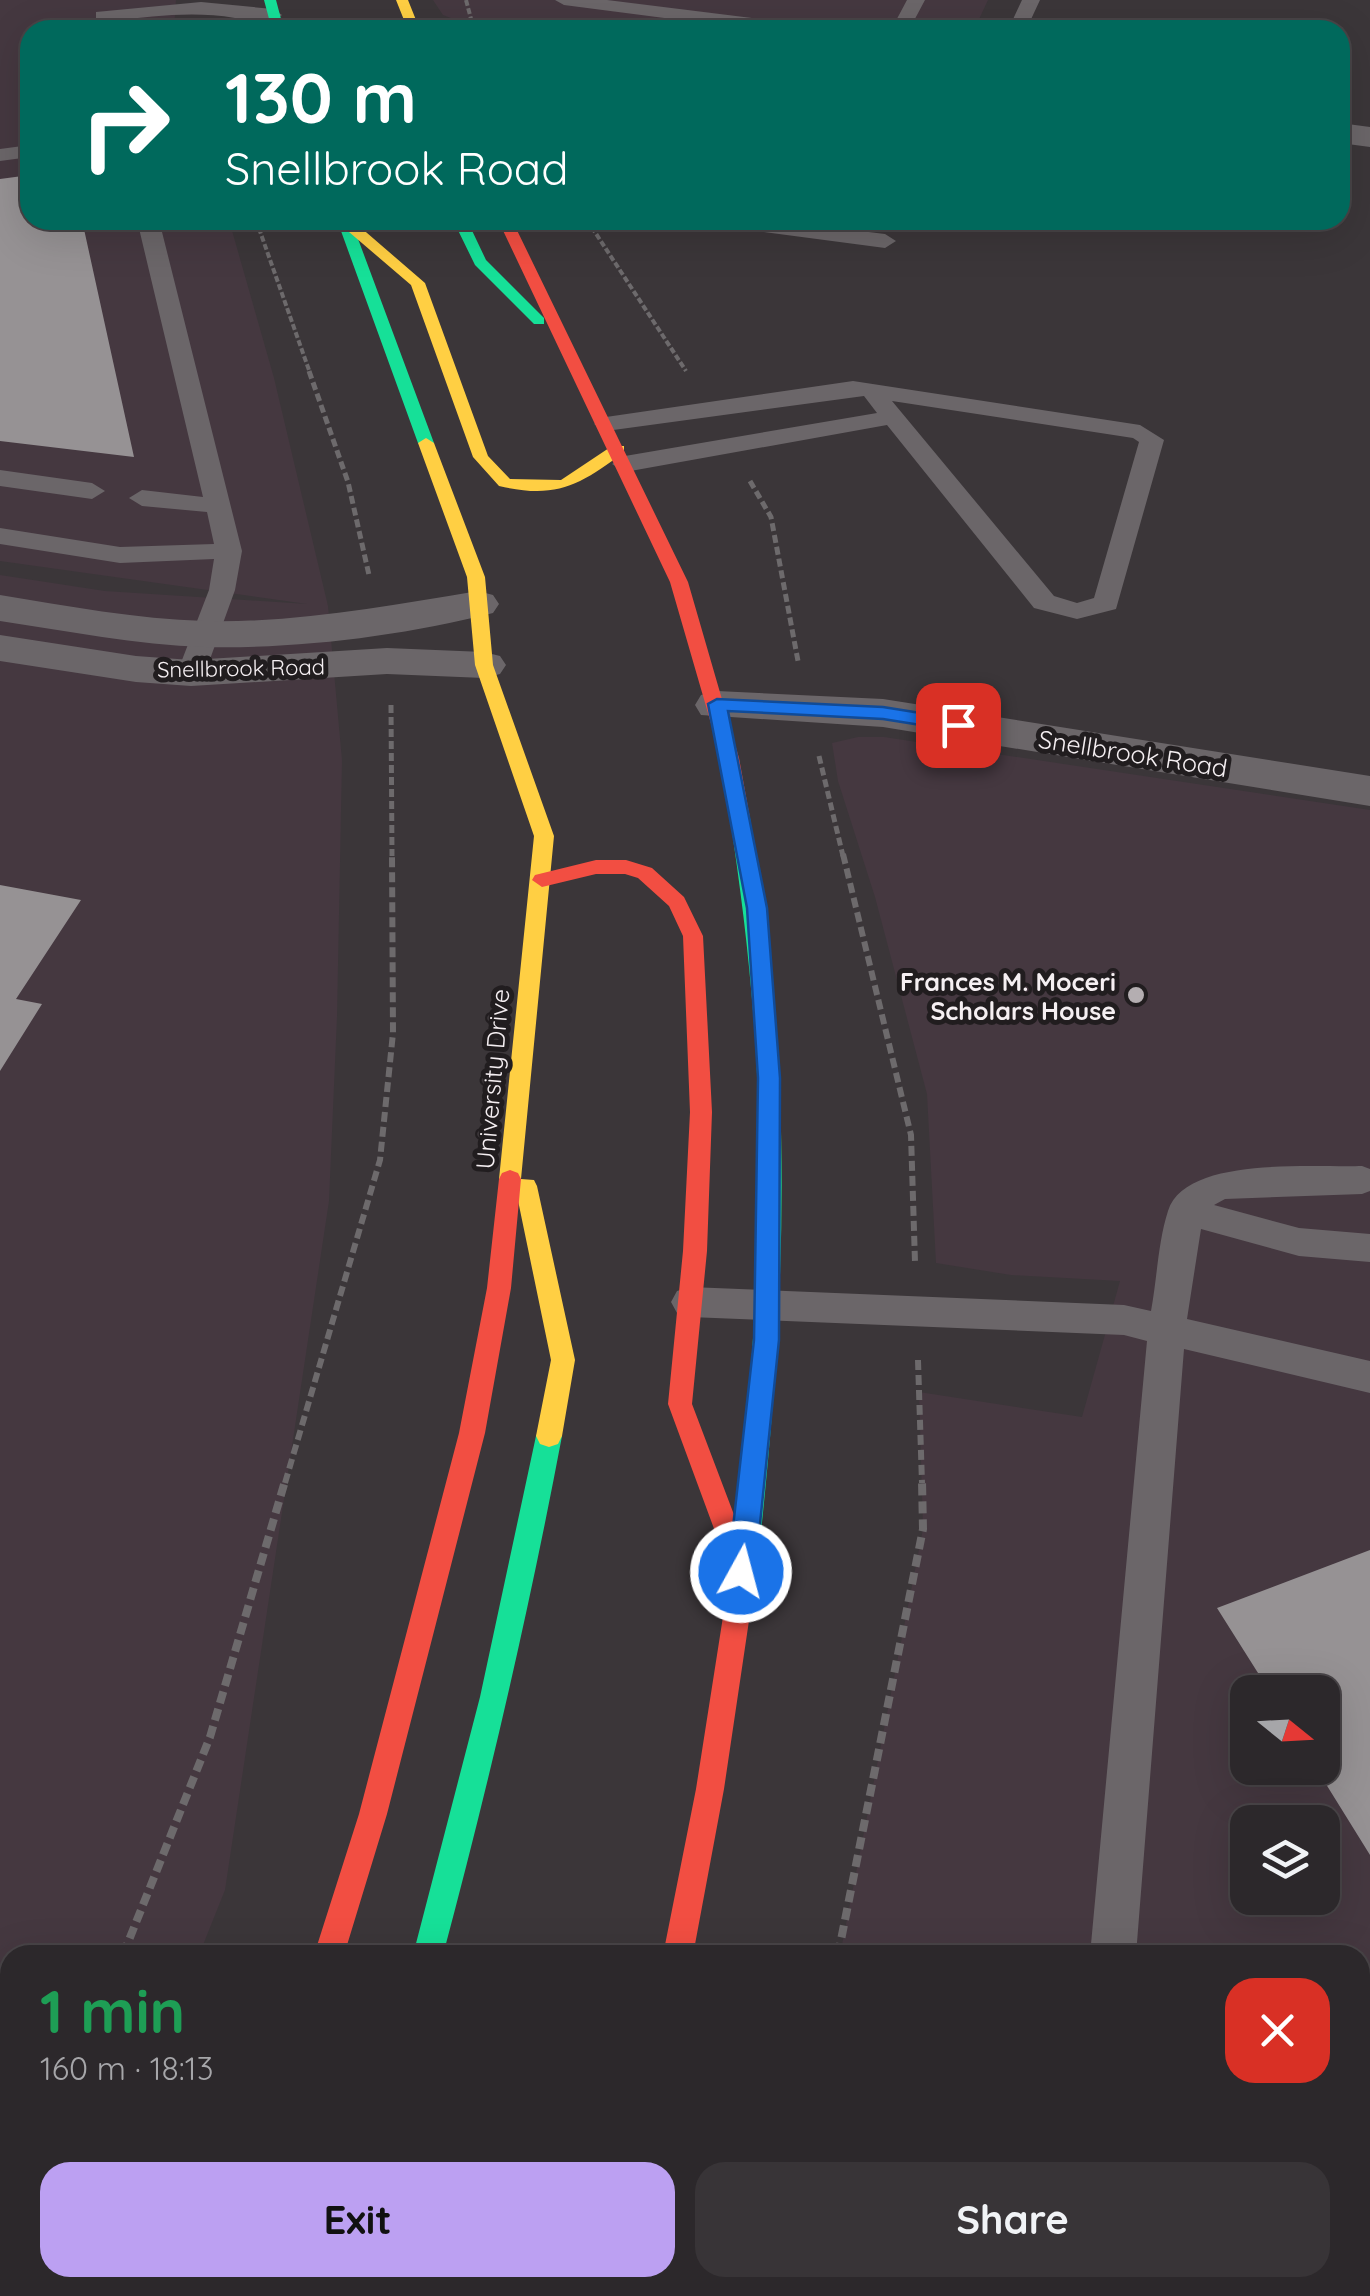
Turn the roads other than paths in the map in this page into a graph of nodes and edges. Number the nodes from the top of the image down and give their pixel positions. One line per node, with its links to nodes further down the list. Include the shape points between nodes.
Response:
1 (564, 0): 6 (lane)
2 (274, 15): 3 (lane)
3 (245, 16): 4 (lane, via 198,8); 5 (lane)
4 (104, 20)
5 (238, 20)
6 (722, 20)
7 (150, 230): 22 (lane)
8 (347, 230): 25 (main road, University Drive, via 476,577)
9 (355, 230): 18 (main road, via 418,283 481,458 506,483 557,489)
10 (465, 230): 14 (main road, via 480,262)
11 (510, 230): 14 (main road)
12 (794, 230): 13 (lane)
13 (885, 242)
14 (569, 352): 17 (main road)
15 (871, 390): 16 (lane); 16 (lane, via 1140,432 1152,440 1106,603 1077,610 1044,602); 17 (lane, via 831,388)
16 (893, 417): 18 (lane, via 729,446)
17 (606, 424): 18 (main road)
18 (622, 456): 30 (main road, via 682,591)
19 (0, 478): 20 (lane)
20 (92, 491)
21 (142, 498): 22 (lane)
22 (218, 506): 24 (lane)
23 (0, 536): 24 (lane, via 120,554)
24 (230, 551): 28 (lane)
25 (478, 604): 28 (street, Snellbrook Road, via 293,631); 29 (main road, University Drive)
26 (0, 608): 28 (street, Snellbrook Road, via 140,629)
27 (0, 648): 28 (street, Snellbrook Road, via 136,669)
28 (197, 653): 29 (street, Snellbrook Road)
29 (484, 665): 32 (main road, University Drive, via 544,836)
30 (717, 704): 31 (street, Snellbrook Road, via 883,713); 38 (main road, via 763,970)
31 (1370, 791)
32 (542, 880): 33 (main road, University Drive, via 522,1026); 37 (main road, via 596,868 645,873 677,902 693,936 701,1112)
33 (516, 1140): 42 (main road, University Drive, via 499,1288 472,1432); 43 (main road, via 564,1360 527,1558)
34 (1362, 1180): 35 (lane, via 1222,1185)
35 (1186, 1210): 36 (lane, via 1285,1241); 39 (lane)
36 (1370, 1248)
37 (690, 1302): 38 (lane); 41 (main road, via 680,1404)
38 (768, 1304): 39 (lane, via 1124,1320); 41 (main road)
39 (1166, 1330): 40 (lane); 45 (lane)
40 (1370, 1377)
41 (741, 1572): 44 (main road)
42 (332, 1945)
43 (431, 1945)
44 (680, 1945)
45 (1114, 1945)

